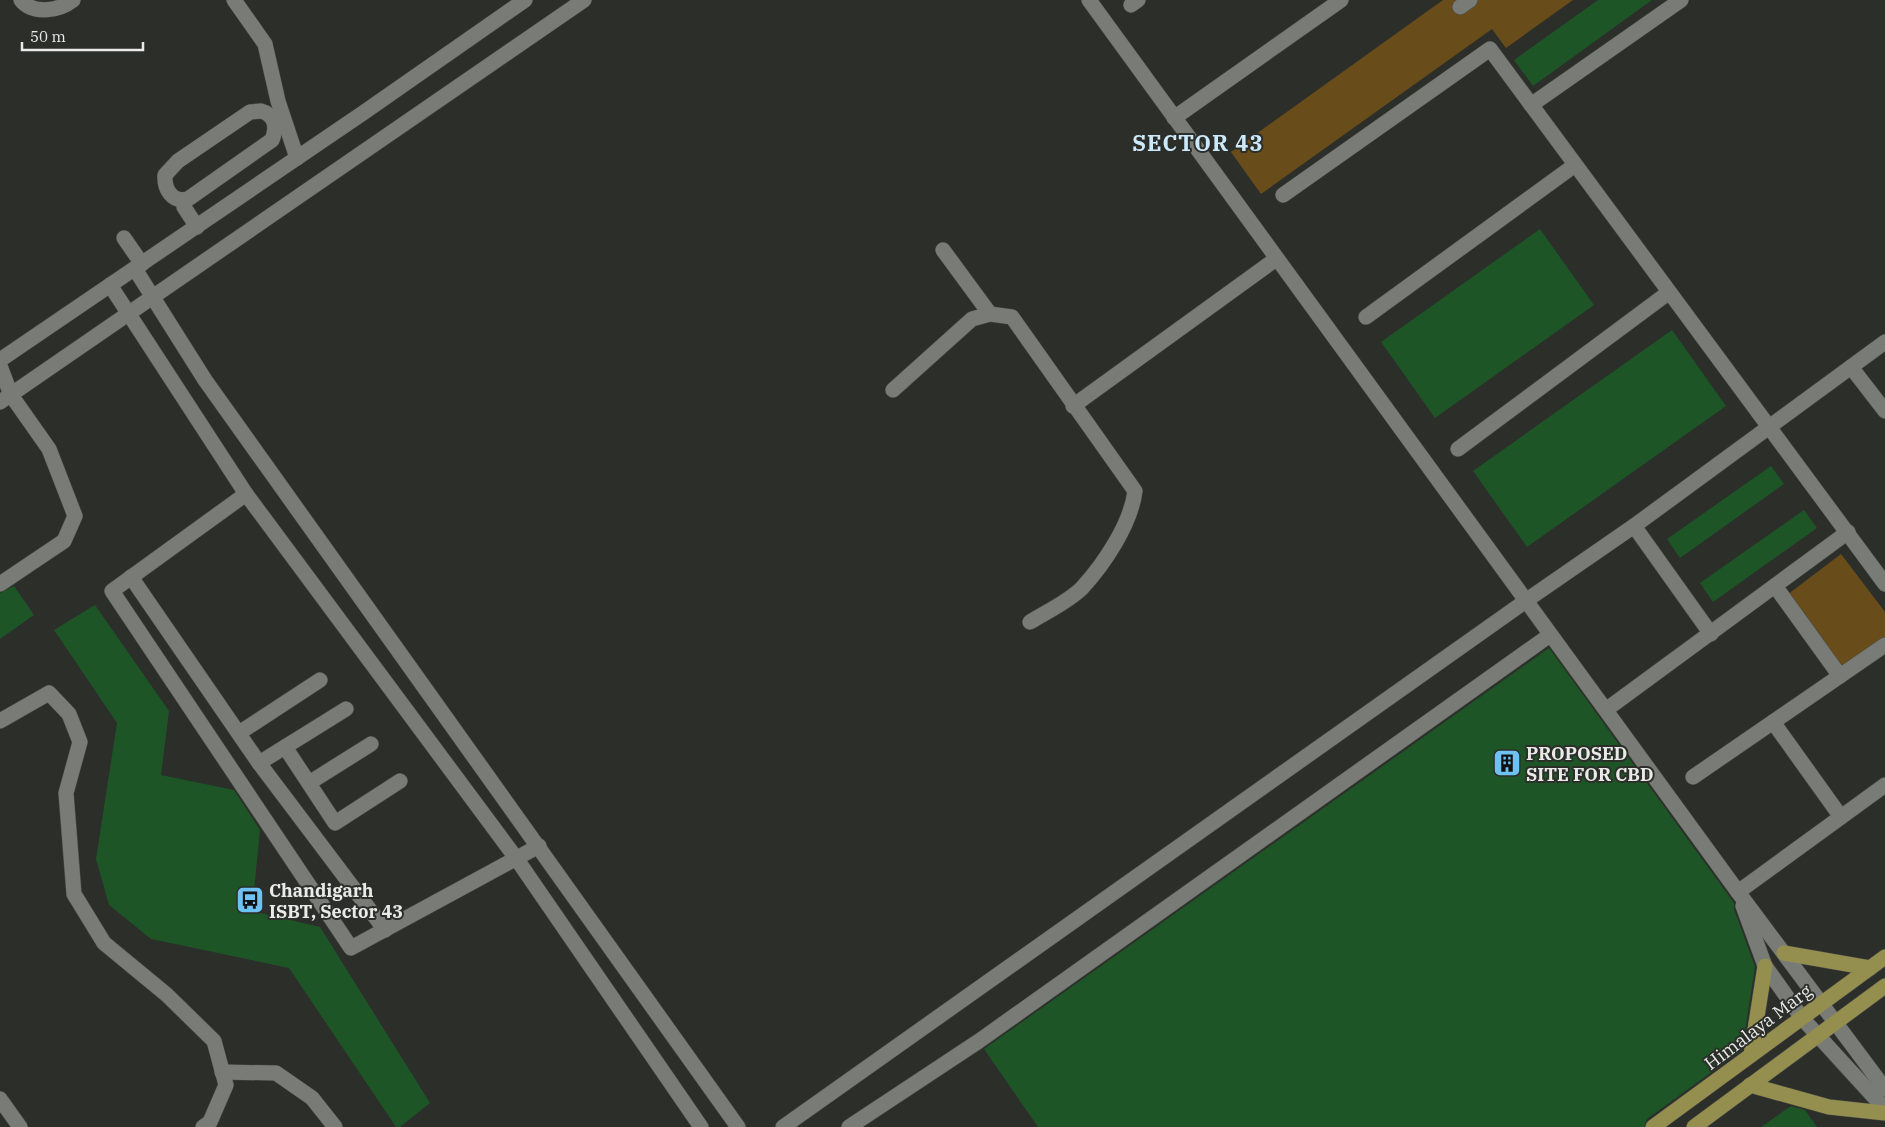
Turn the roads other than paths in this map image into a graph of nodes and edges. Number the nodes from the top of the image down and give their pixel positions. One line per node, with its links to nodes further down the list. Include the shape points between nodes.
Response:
1 (20, 0): 2 (street, via 35,10 49,10)
2 (73, 0)
3 (234, 0): 11 (street, via 265,44 278,101)
4 (525, 0): 11 (street)
5 (1089, 0): 10 (street)
6 (1341, 0): 10 (street)
7 (1681, 0): 9 (street)
8 (582, 1): 22 (street)
9 (1531, 105): 12 (street); 13 (street, via 1490,49)
10 (1174, 118): 18 (street)
11 (298, 158): 15 (street)
12 (1575, 165): 21 (street); 25 (street)
13 (1283, 195)
14 (184, 200): 14 (street, via 175,198 166,188 165,175 169,170 250,112 267,112 276,126 272,140); 15 (street, via 184,207)
15 (197, 227): 19 (street)
16 (124, 238): 19 (street)
17 (943, 250): 24 (street)
18 (1276, 259): 32 (street); 43 (street)
19 (139, 267): 20 (street); 22 (street)
20 (110, 285): 23 (street); 27 (street)
21 (1668, 293): 34 (street); 35 (street)
22 (153, 298): 23 (street); 63 (street, via 206,380)
23 (129, 314): 31 (street); 36 (street)
24 (990, 314): 30 (street, via 972,319); 32 (street, via 1012,317)
25 (1366, 317)
26 (1885, 342): 29 (street)
27 (0, 360)
28 (0, 366): 31 (street)
29 (1850, 367): 33 (street); 34 (street)
30 (893, 390)
31 (6, 398): 40 (street, via 49,449 75,516 64,541)
32 (1073, 406): 44 (street, via 1135,491 1133,506 1120,536 1081,589)
33 (1885, 411)
34 (1768, 426): 37 (street); 38 (street)
35 (1458, 448)
36 (246, 494): 39 (street); 64 (street)
37 (1634, 526): 43 (street); 45 (street)
38 (1848, 532): 41 (street); 42 (street)
39 (131, 577): 54 (street); 66 (street, via 112,591 351,948)
40 (0, 584)
41 (1885, 584)
42 (1776, 586): 45 (street); 48 (street)
43 (1527, 600): 46 (street); 88 (street)
44 (1030, 622)
45 (1712, 634): 51 (street)
46 (1550, 635): 51 (street); 89 (street, via 979,1041)
47 (1885, 645): 48 (street)
48 (1840, 676): 53 (street)
49 (320, 680): 54 (street)
50 (346, 709): 56 (street)
51 (1606, 710): 65 (street)
52 (0, 721): 77 (street, via 49,693 70,714 80,742 66,793 74,894 104,943 168,995 214,1041)
53 (1773, 722): 58 (street); 62 (street)
54 (239, 733): 57 (street)
55 (371, 744): 60 (street)
56 (285, 747): 57 (street); 60 (street)
57 (260, 762): 66 (street)
58 (1693, 777)
59 (400, 780): 60 (street, via 335,823)
60 (309, 784)
61 (1885, 785): 62 (street)
62 (1841, 817): 65 (street)
63 (539, 846): 64 (street); 87 (street)
64 (516, 858): 66 (street); 86 (street)
65 (1738, 892): 67 (street); 69 (street)
66 (385, 930)
67 (1784, 953): 70 (main road); 72 (street)
68 (1885, 957): 70 (main road, Himalaya Marg)
69 (1765, 966): 73 (street); 76 (main road)
70 (1870, 968): 72 (main road, Himalaya Marg)
71 (1885, 986): 74 (main road)
72 (1822, 1002): 73 (main road, Himalaya Marg); 74 (street)
73 (1802, 1018): 75 (street); 76 (main road, Himalaya Marg)
74 (1838, 1023): 75 (main road); 79 (street)
75 (1819, 1036): 78 (main road); 81 (street)
76 (1751, 1055): 90 (main road, Himalaya Marg)
77 (222, 1072): 84 (street, via 226,1086 210,1122); 85 (street, via 276,1073 312,1098)
78 (1750, 1085): 82 (main road, via 1828,1107); 91 (main road)
79 (1885, 1089)
80 (0, 1099): 83 (street)
81 (1885, 1108)
82 (1885, 1113)
83 (20, 1127)
84 (203, 1127)
85 (335, 1127)
86 (701, 1127)
87 (738, 1127)
88 (783, 1127)
89 (849, 1127)
90 (1653, 1127)
91 (1694, 1127)

